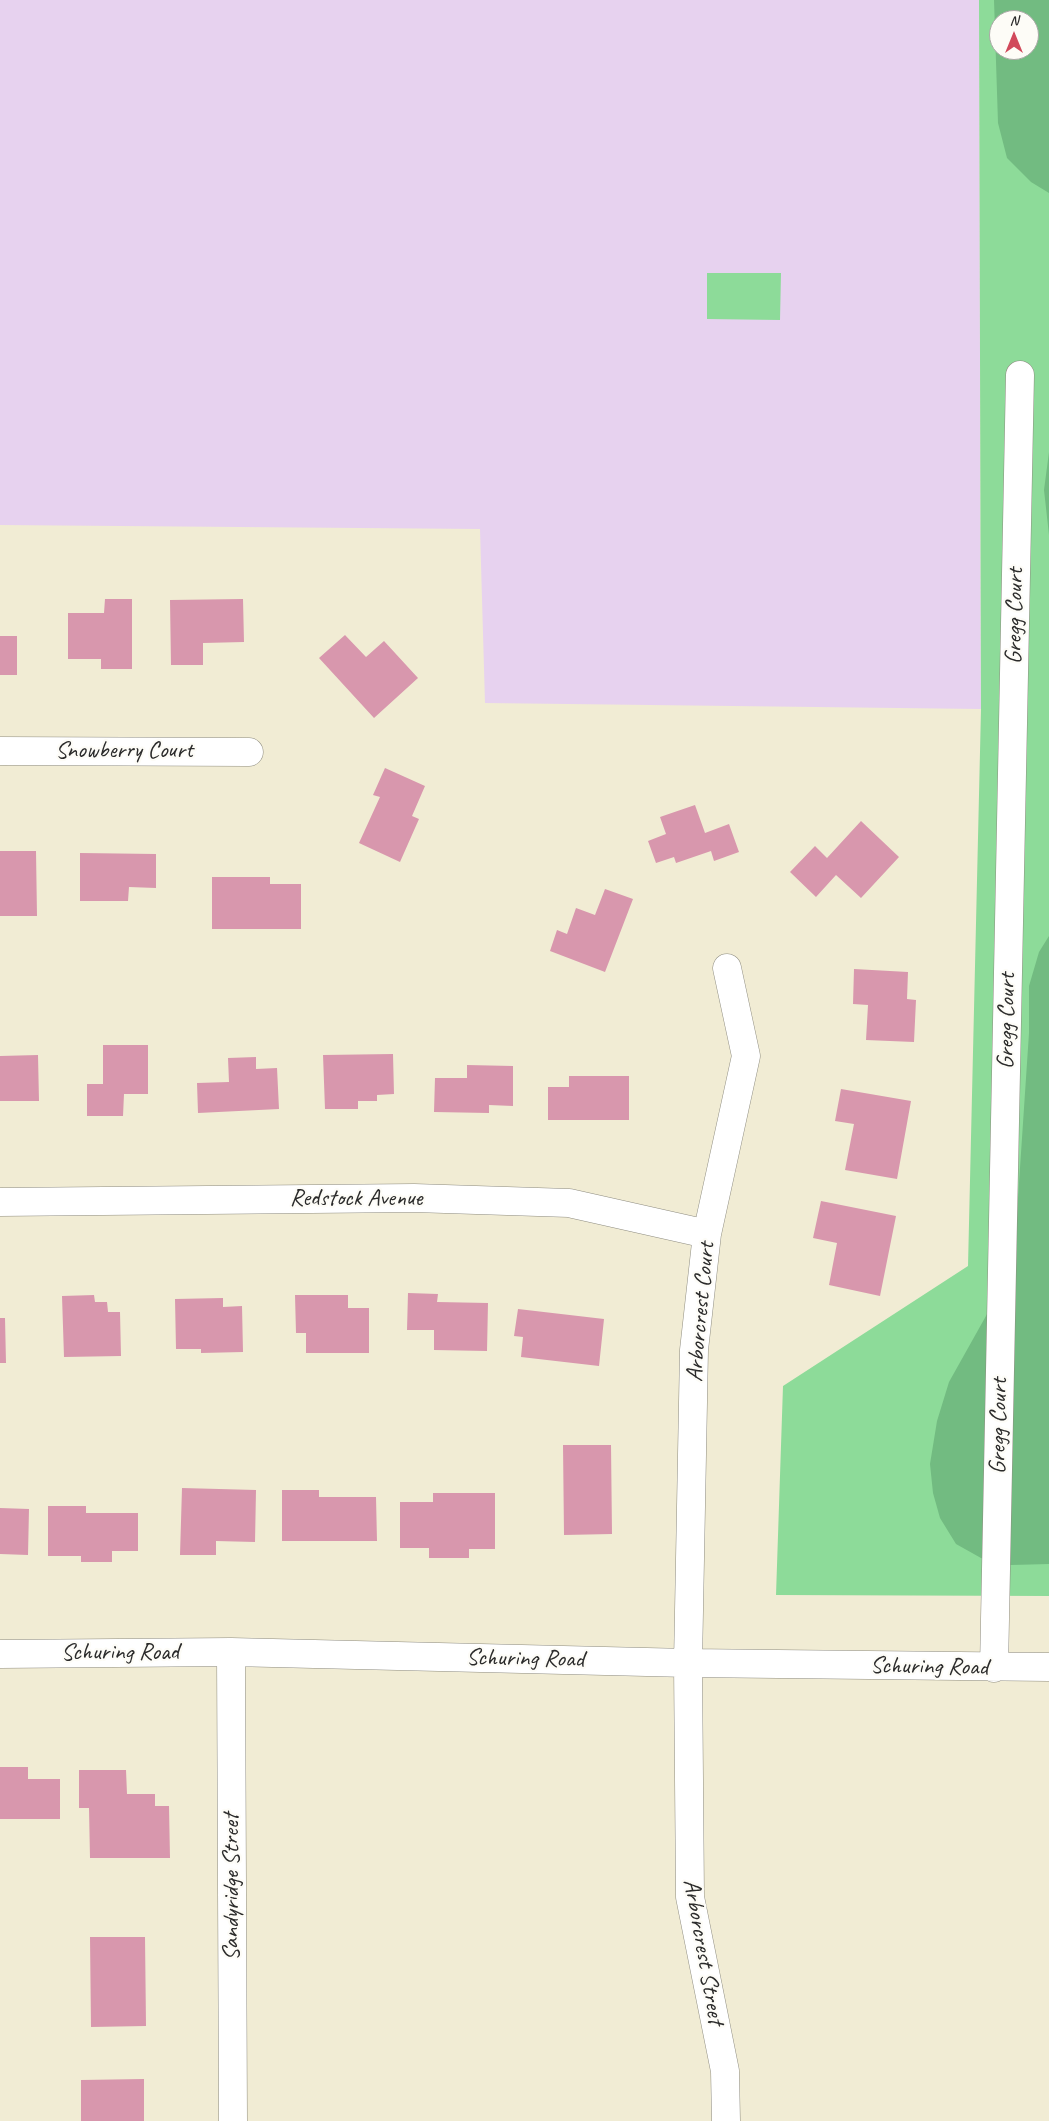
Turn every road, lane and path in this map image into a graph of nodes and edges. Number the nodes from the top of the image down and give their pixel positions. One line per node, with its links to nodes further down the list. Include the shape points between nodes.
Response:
1 (1020, 375): 10 (street, Gregg Court)
2 (0, 751): 3 (street, Snowberry Court)
3 (249, 752)
4 (727, 968): 6 (street, Arborcrest Court, via 746,1056)
5 (0, 1202): 6 (street, Redstock Avenue, via 414,1198 569,1203)
6 (708, 1234): 9 (street, Arborcrest Court, via 694,1350)
7 (230, 1652): 8 (street, Schuring Road); 9 (street, Schuring Road); 12 (street, Sandyridge Street)
8 (0, 1654)
9 (688, 1662): 10 (street, Schuring Road); 13 (street, Arborcrest Street, via 690,1898 725,2071)
10 (994, 1668): 11 (street, Schuring Road)
11 (1049, 1668)
12 (233, 2121)
13 (726, 2121)

